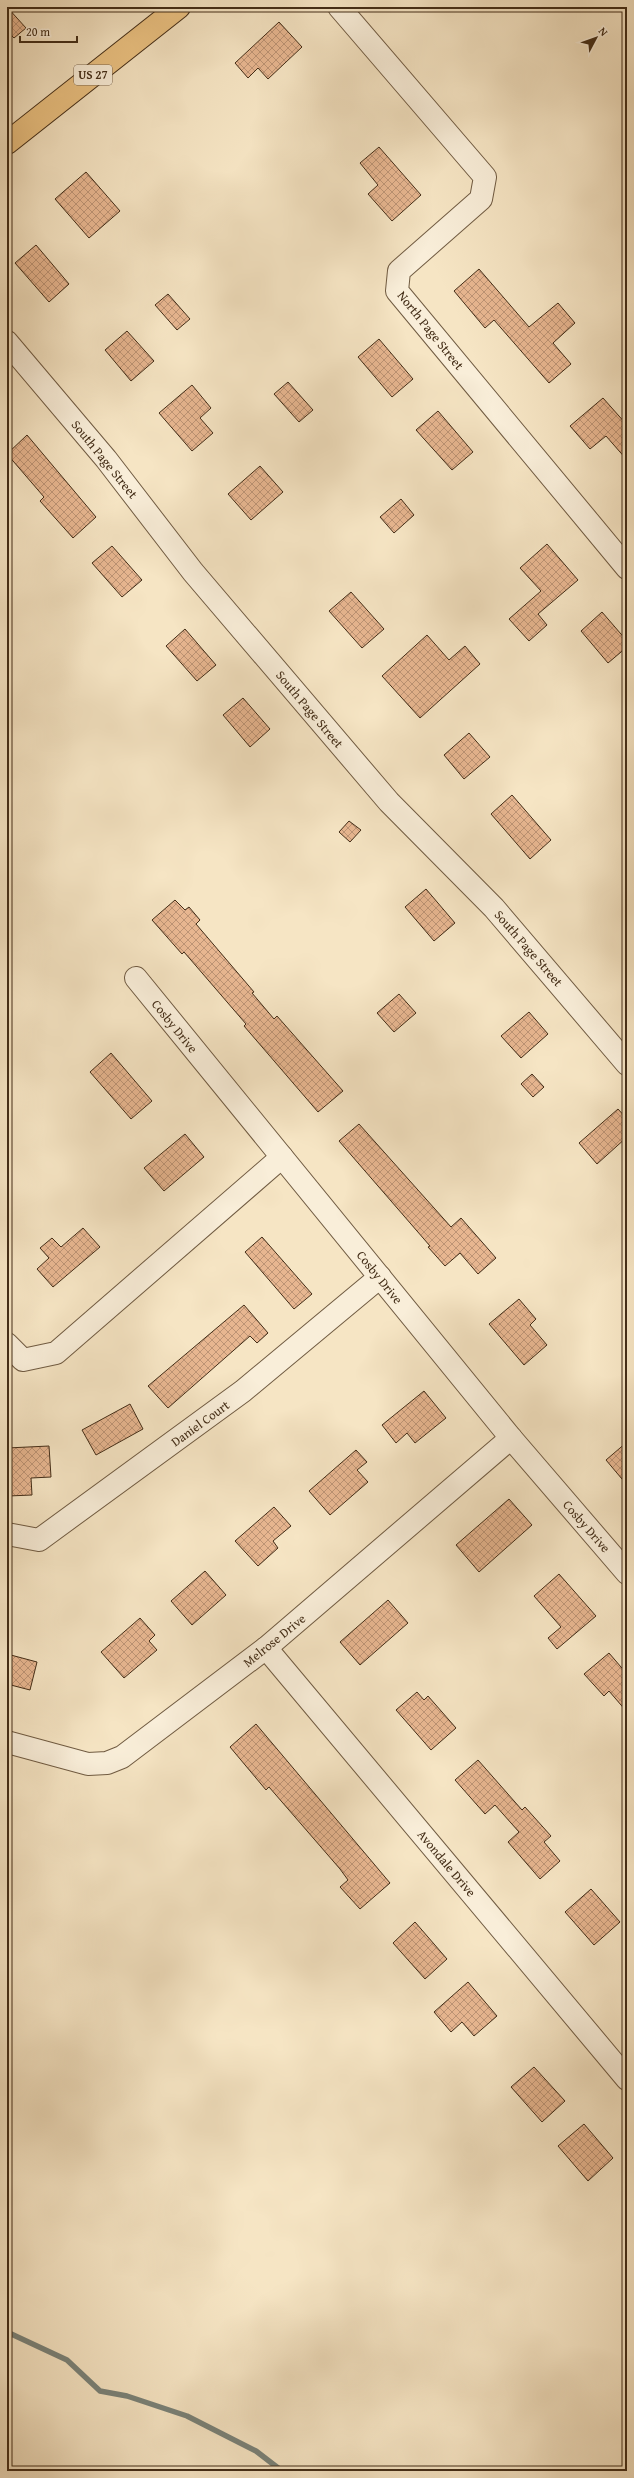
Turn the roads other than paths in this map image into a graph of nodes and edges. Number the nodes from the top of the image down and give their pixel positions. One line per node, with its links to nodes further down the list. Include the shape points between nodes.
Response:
1 (179, 7): 3 (highway, US 27)
2 (339, 7): 5 (street, North Page Street, via 485,177 481,199 399,271 397,291)
3 (7, 143)
4 (7, 342): 7 (street, South Page Street, via 106,459 193,572 384,796 494,908)
5 (627, 568)
6 (136, 978): 8 (street, Cosby Drive)
7 (627, 1064)
8 (282, 1157): 9 (street, Cosby Drive); 10 (street, via 56,1353 24,1360)
9 (380, 1277): 11 (street, Cosby Drive); 12 (street, Daniel Court, via 243,1391 39,1540)
10 (7, 1344)
11 (511, 1438): 13 (street, Cosby Drive); 14 (street, Melrose Drive)
12 (7, 1534)
13 (627, 1573)
14 (266, 1648): 15 (street, Melrose Drive, via 122,1757 107,1763 88,1764); 16 (street, Avondale Drive)
15 (7, 1742)
16 (627, 2079)

